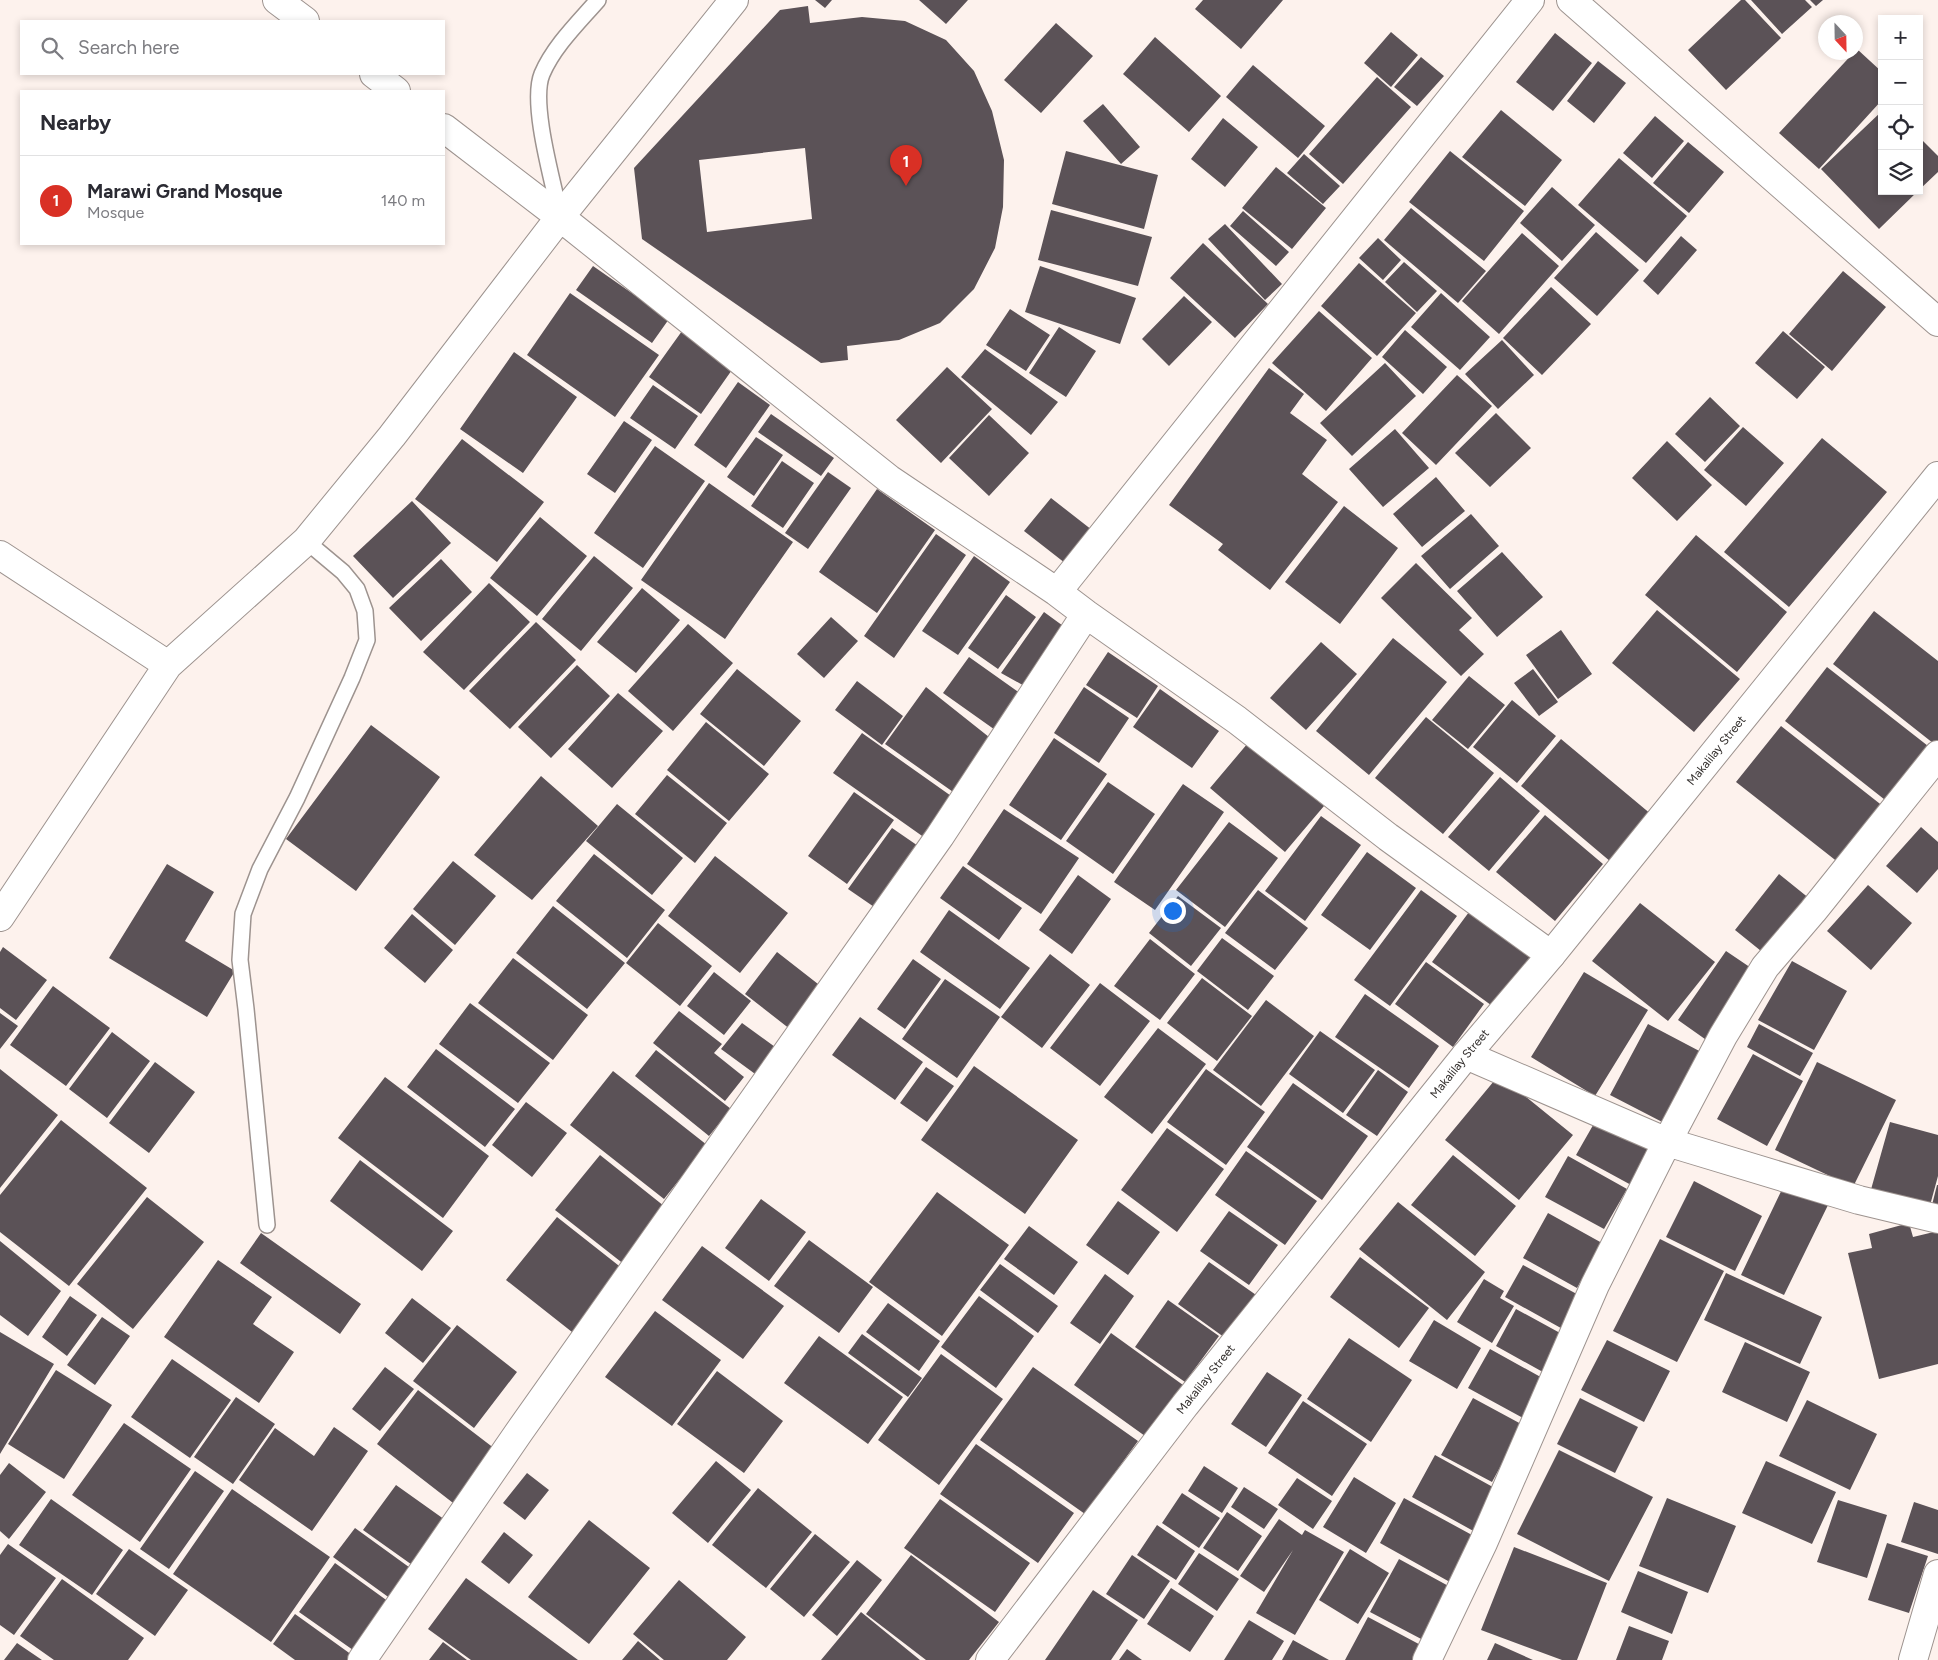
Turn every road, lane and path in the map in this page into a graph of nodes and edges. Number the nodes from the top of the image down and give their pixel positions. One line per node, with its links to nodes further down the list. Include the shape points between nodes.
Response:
1 (277, 0): 6 (street)
2 (598, 0): 10 (lane, via 554,52 541,76 538,98 542,130)
3 (734, 0): 10 (street)
4 (1530, 0): 15 (street)
5 (1571, 0): 11 (street)
6 (304, 20)
7 (375, 75): 8 (street)
8 (395, 90)
9 (445, 129): 10 (street)
10 (560, 216): 13 (street, via 392,436); 15 (street, via 889,479)
11 (1938, 322)
12 (1938, 476): 20 (street, Makalilay Street)
13 (306, 541): 17 (street); 24 (lane, via 343,572 357,589 365,611 367,640 297,798 260,869 243,914 240,960)
14 (0, 555): 17 (street)
15 (1057, 592): 16 (street)
16 (1086, 614): 20 (street, via 1238,720 1388,837); 26 (street, via 940,836)
17 (168, 665): 19 (street)
18 (1938, 754): 22 (street, via 1814,911 1765,966 1723,1036)
19 (0, 918)
20 (1552, 955): 21 (street, Makalilay Street)
21 (1466, 1055): 22 (street); 27 (street, Makalilay Street, via 1184,1405)
22 (1667, 1142): 23 (street, via 1859,1200); 28 (street, via 1596,1285)
23 (1938, 1219)
24 (267, 1225)
25 (1938, 1574): 29 (street)
26 (362, 1660)
27 (990, 1660)
28 (1428, 1660)
29 (1914, 1660)

